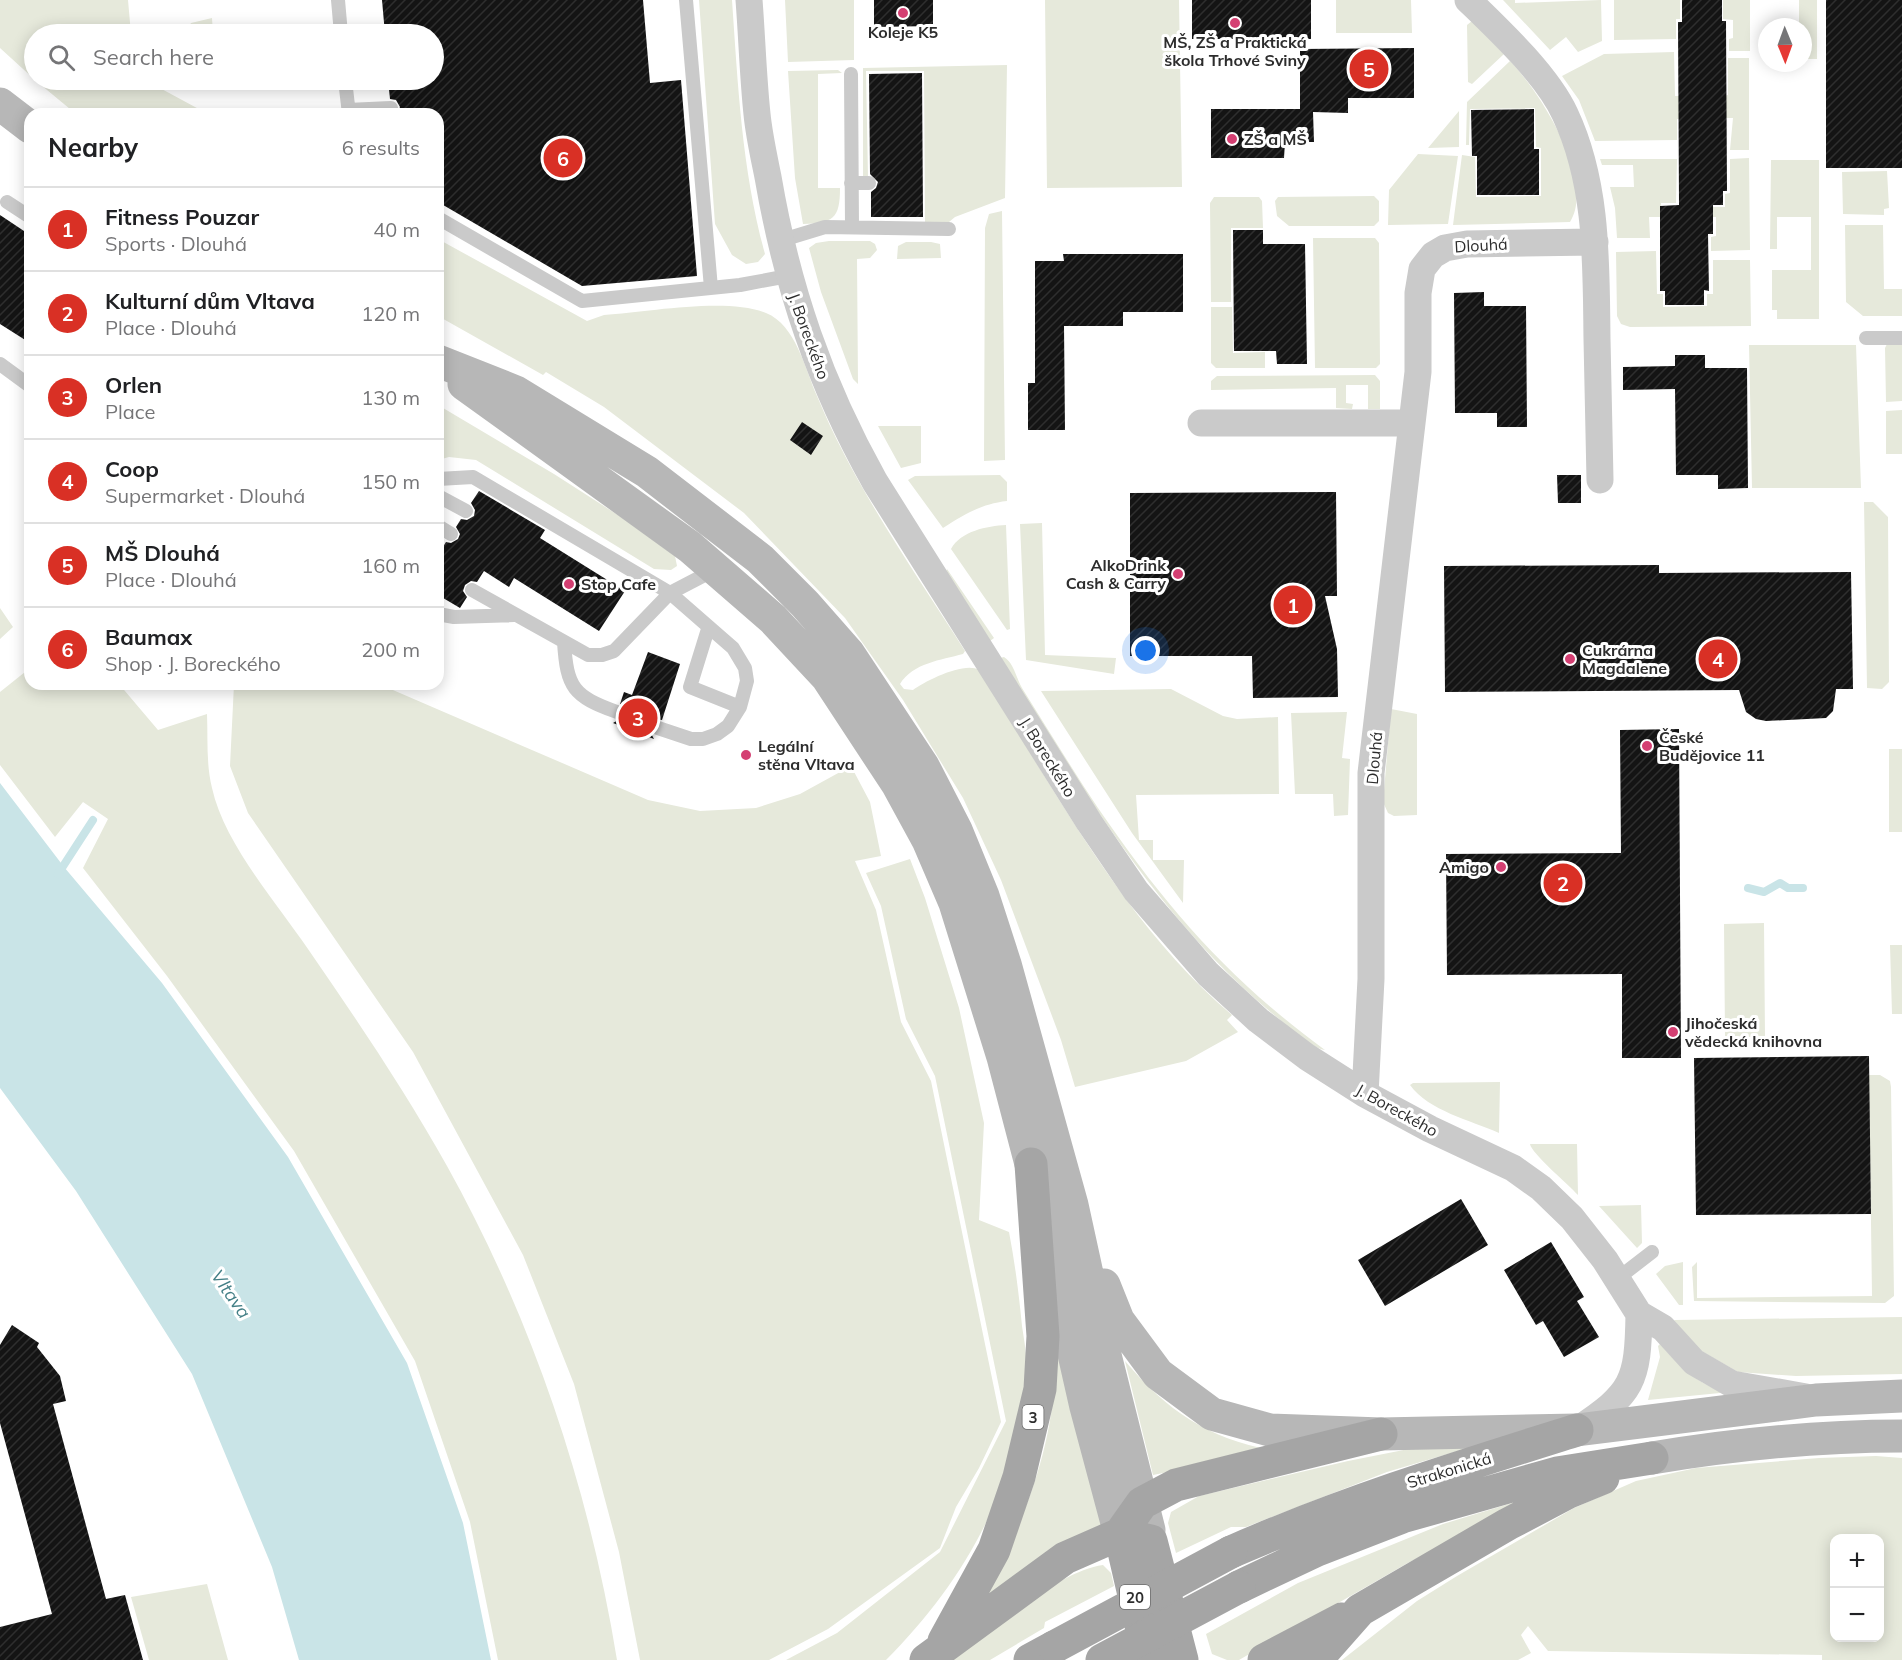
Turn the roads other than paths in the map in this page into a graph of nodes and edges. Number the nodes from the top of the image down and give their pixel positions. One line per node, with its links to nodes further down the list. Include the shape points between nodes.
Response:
1 (338, 0): 5 (lane)
2 (686, 0): 21 (lane)
3 (749, 0): 18 (street, J. Boreckého, via 757,116)
4 (1468, 0): 19 (street, via 1521,54 1565,113 1584,164)
5 (340, 24)
6 (851, 74): 11 (lane)
7 (346, 90): 9 (lane)
8 (0, 104): 10 (main road)
9 (348, 108)
10 (24, 122)
11 (851, 183): 12 (lane); 16 (lane)
12 (869, 183)
13 (7, 202): 14 (lane)
14 (24, 213)
15 (444, 221): 21 (lane, via 582,301)
16 (852, 227): 17 (lane); 18 (lane, via 825,227)
17 (949, 229)
18 (778, 241): 20 (street, J. Boreckého)
19 (1595, 242): 29 (street, Dlouhá, via 1467,244 1433,255 1422,269 1418,293 1418,372); 31 (street)
20 (788, 276): 21 (lane); 46 (street, J. Boreckého, via 826,383 875,482 1136,891 1208,974 1258,1020)
21 (711, 288)
22 (1866, 338): 23 (lane)
23 (1902, 338)
24 (0, 364): 27 (lane)
25 (444, 365): 48 (main road, via 516,392 647,472 760,559 849,654 922,766 956,830 983,896)
26 (444, 367): 36 (main road)
27 (24, 382)
28 (1201, 423): 29 (street)
29 (1412, 423): 46 (street, Dlouhá, via 1371,773 1371,979)
30 (444, 479): 38 (lane, via 473,477 520,510)
31 (1600, 480)
32 (444, 499): 33 (lane)
33 (466, 511)
34 (444, 530): 35 (lane)
35 (451, 534)
36 (718, 568): 38 (lane); 47 (main road, via 827,677 892,776 928,840 955,903 1003,1057)
37 (472, 590): 40 (lane)
38 (670, 594): 41 (lane); 42 (lane, via 614,651 588,655)
39 (444, 615): 40 (lane)
40 (516, 615): 42 (lane)
41 (708, 629): 43 (lane, via 733,648 745,668 747,681); 43 (lane, via 690,687)
42 (564, 642): 44 (lane, via 565,668 575,691 596,705)
43 (740, 707): 45 (lane, via 728,726 703,739)
44 (617, 712)
45 (658, 729)
46 (1365, 1094): 50 (street, J. Boreckého, via 1513,1168 1541,1188 1572,1218)
47 (1031, 1164): 59 (main road, via 1086,1407); 62 (main road, 3, via 1043,1336 1040,1389 1018,1477 994,1550)
48 (1072, 1205): 55 (main road, via 1118,1320 1158,1374 1203,1408 1270,1430); 58 (main road)
49 (1652, 1252): 50 (lane)
50 (1617, 1279): 51 (street, J. Boreckého)
51 (1639, 1314): 53 (street, J. Boreckého, via 1663,1328 1694,1362 1732,1384 1786,1391); 54 (street, via 1639,1348 1631,1383 1614,1405)
52 (1902, 1396): 53 (main road, Strakonická)
53 (1816, 1400): 54 (main road, Strakonická)
54 (1577, 1430): 55 (main road); 61 (main road, Strakonická, bridge, via 1299,1522 1231,1552)
55 (1381, 1434): 58 (main road, via 1176,1485)
56 (1902, 1436): 57 (main road, Strakonická, via 1810,1437 1734,1444)
57 (1652, 1458): 60 (main road, via 1559,1497); 63 (main road, Strakonická, bridge, via 1557,1473 1402,1516 1239,1587)
58 (1142, 1503): 59 (main road)
59 (1136, 1538): 62 (main road, via 1065,1558); 64 (main road, 20); 65 (main road, 20)
60 (1360, 1610): 66 (main road); 67 (main road)
61 (1042, 1653)
62 (932, 1656)
63 (1102, 1660)
64 (1149, 1660)
65 (1182, 1660)
66 (1264, 1660)
67 (1316, 1660)

